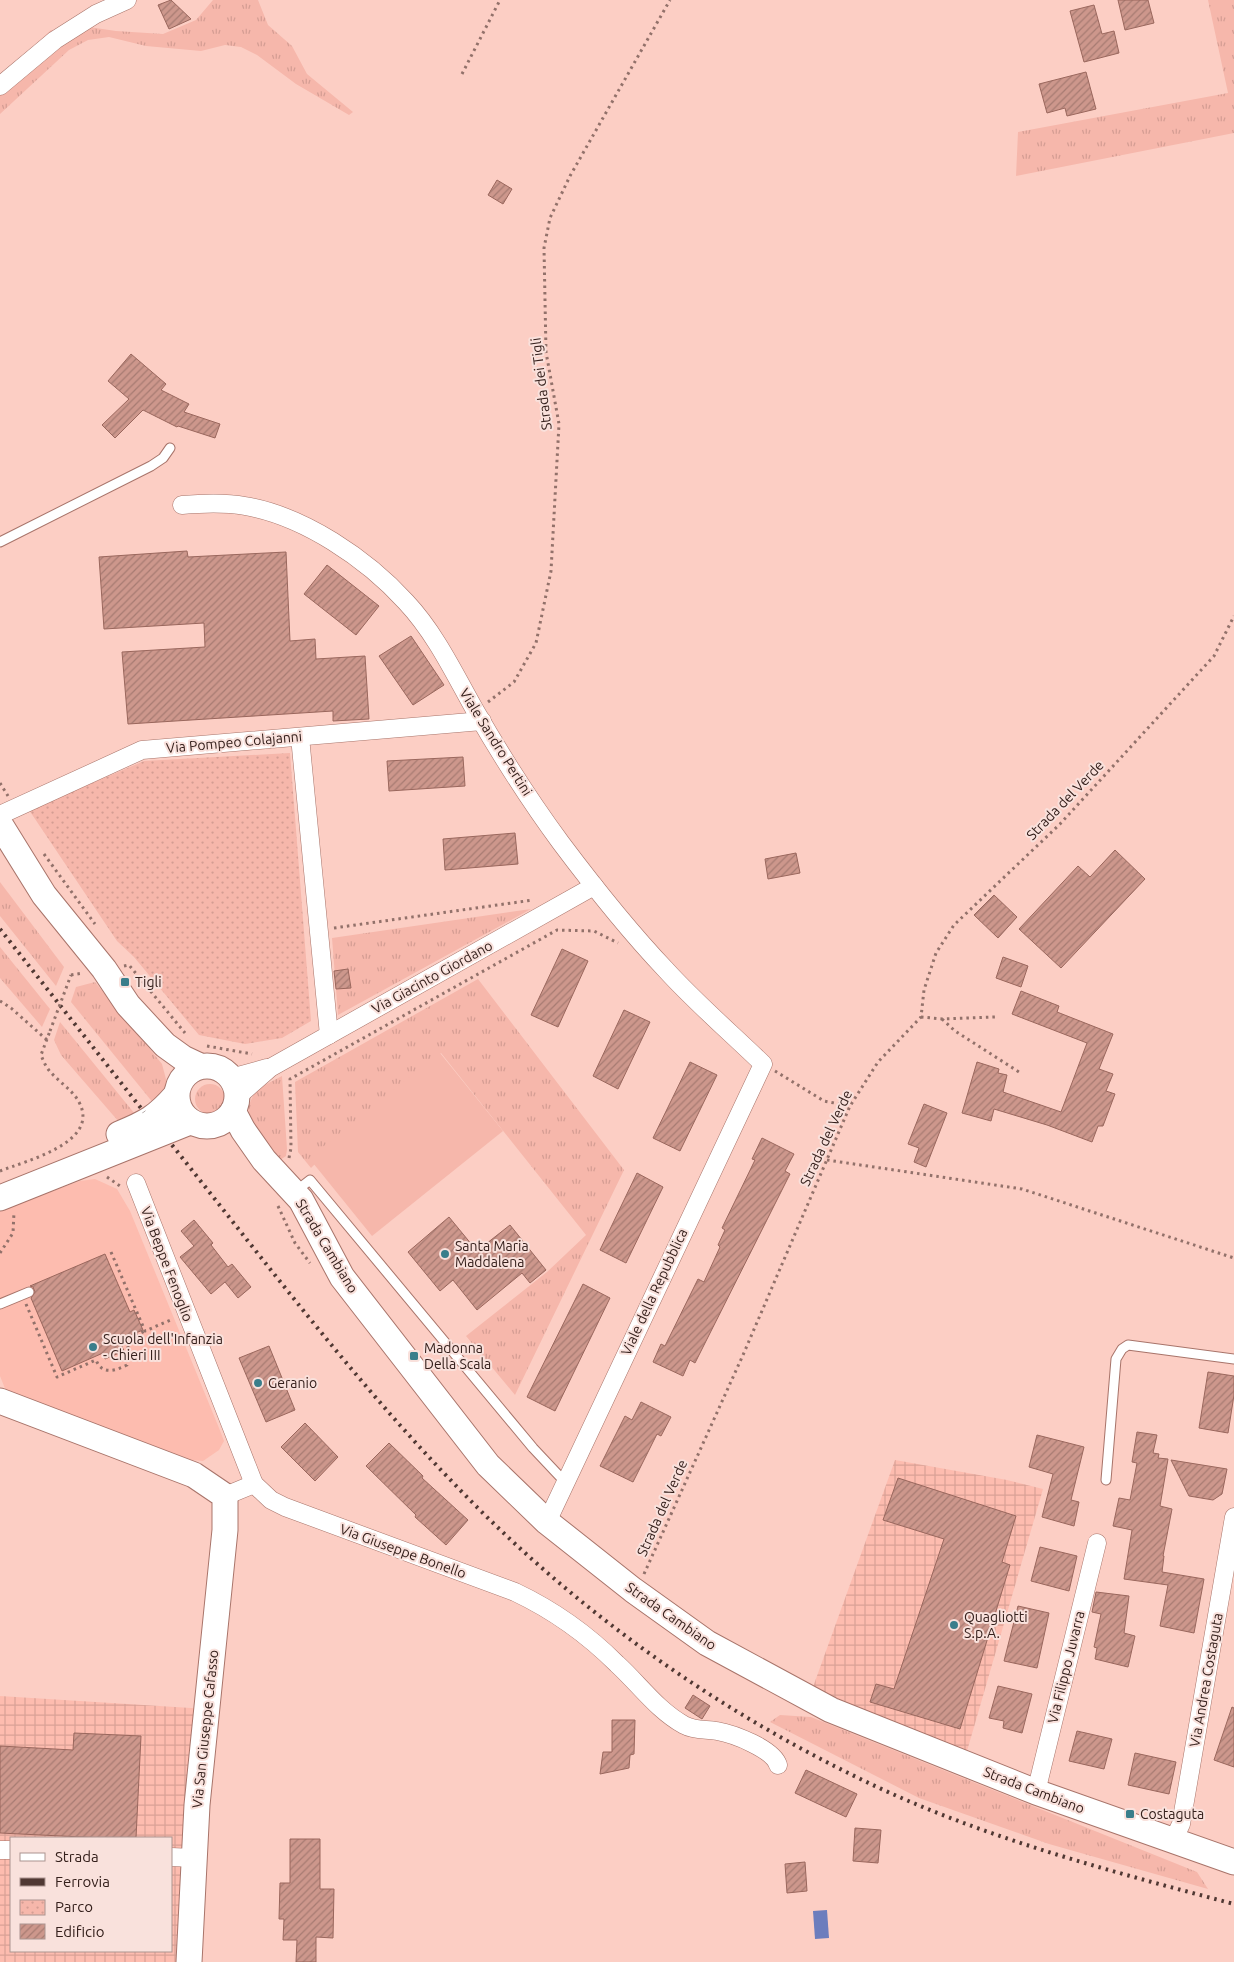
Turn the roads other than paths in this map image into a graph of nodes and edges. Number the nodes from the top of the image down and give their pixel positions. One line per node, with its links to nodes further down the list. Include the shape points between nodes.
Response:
1 (127, 0): 2 (street, via 96,14 56,40)
2 (0, 86)
3 (170, 448): 5 (lane, via 151,466)
4 (182, 505): 6 (street, Viale Sandro Pertini, via 230,504 266,511 308,528 352,555 407,603 441,649)
5 (0, 542)
6 (479, 716): 7 (street, Via Pompeo Colajanni); 9 (street, Viale Sandro Pertini, via 533,802)
7 (300, 737): 8 (street, Via Pompeo Colajanni, via 142,750); 10 (street)
8 (5, 816): 11 (main road, via 44,895 113,964 128,1005)
9 (594, 886): 10 (street, Via Giacinto Giordano); 13 (street, Viale Sandro Pertini, via 667,972)
10 (329, 1035): 15 (street, Via Giacinto Giordano, via 270,1068)
11 (165, 1045): 12 (main road, via 183,1058); 14 (main road)
12 (201, 1055): 14 (main road); 15 (main road, via 218,1067)
13 (763, 1064): 26 (street, Viale della Repubblica)
14 (177, 1090): 16 (main road, via 178,1106); 17 (main road, via 160,1113 139,1126)
15 (229, 1103): 16 (main road, via 198,1126); 19 (main road, Strada Cambiano, via 243,1130 275,1162)
16 (190, 1122): 20 (main road)
17 (0, 1180)
18 (130, 1188): 27 (street, Via Beppe Fenoglio)
19 (294, 1193): 26 (lane, via 310,1180); 29 (main road, Strada Cambiano, via 301,1200 342,1277 377,1324 488,1464)
20 (6, 1201)
21 (25, 1293): 22 (lane)
22 (0, 1304)
23 (1234, 1359): 25 (lane, via 1128,1346 1122,1349 1116,1360)
24 (0, 1401): 28 (main road, via 194,1475)
25 (1106, 1480)
26 (564, 1482): 29 (street, Viale della Repubblica)
27 (254, 1484): 28 (street); 32 (street, Via Giuseppe Bonello, via 285,1507 536,1602 586,1636 675,1720 697,1730 730,1734 772,1755)
28 (225, 1496): 35 (main road, Via San Giuseppe Cafasso, via 225,1530 197,1805)
29 (547, 1522): 33 (main road, Strada Cambiano, via 707,1643 831,1710)
30 (1233, 1523): 34 (street, Via Andrea Costaguta, via 1181,1824)
31 (1097, 1543): 33 (street, Via Filippo Juvarra)
32 (778, 1765)
33 (1036, 1792): 34 (main road, Strada Cambiano)
34 (1174, 1841): 36 (main road, Strada Cambiano)
35 (183, 1858): 37 (main road, Via San Giuseppe Cafasso)
36 (1234, 1862)
37 (189, 1962)

